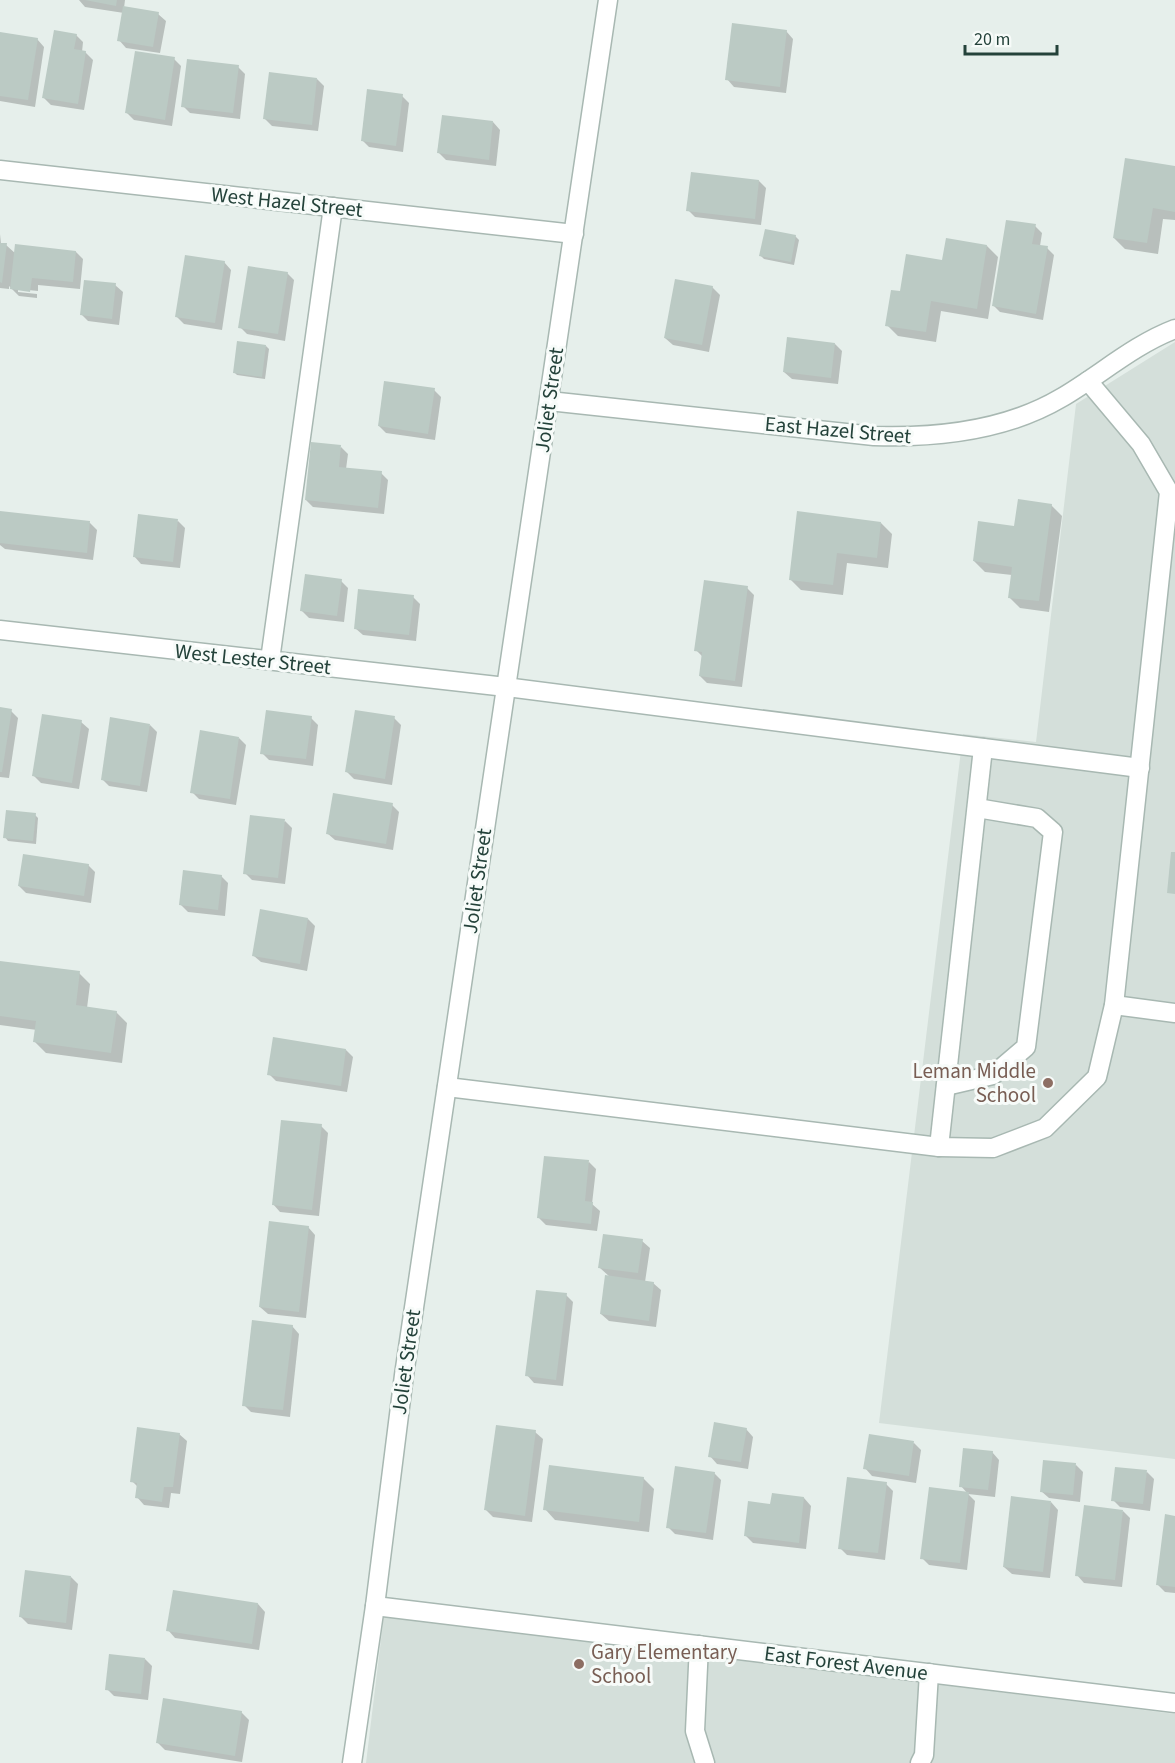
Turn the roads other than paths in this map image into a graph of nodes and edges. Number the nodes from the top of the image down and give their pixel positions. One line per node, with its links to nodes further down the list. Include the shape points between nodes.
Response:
1 (608, 0): 4 (street, Joliet Street)
2 (0, 170): 3 (street, West Hazel Street)
3 (333, 207): 4 (street, West Hazel Street); 9 (street)
4 (574, 234): 7 (street, Joliet Street)
5 (1175, 329): 6 (street, East Hazel Street)
6 (1088, 381): 7 (street, East Hazel Street, via 1028,413 956,434 917,437 874,436); 12 (street, via 1141,444 1169,492)
7 (549, 401): 10 (street, Joliet Street)
8 (0, 630): 9 (street, West Lester Street)
9 (270, 660): 10 (street, West Lester Street)
10 (506, 687): 11 (street, West Lester Street); 17 (street, Joliet Street)
11 (983, 748): 12 (street, West Lester Street); 13 (street)
12 (1140, 768): 14 (street)
13 (977, 808): 16 (street); 16 (street, via 1037,818 1053,832 1026,1047 993,1074)
14 (1114, 1005): 15 (street); 18 (street, via 1097,1077 1045,1128 993,1148)
15 (1175, 1013)
16 (946, 1086): 18 (street)
17 (447, 1087): 18 (street); 19 (street, Joliet Street)
18 (939, 1147)
19 (375, 1606): 20 (street, East Forest Avenue); 24 (street, Joliet Street)
20 (699, 1645): 21 (street, East Forest Avenue); 25 (street, via 695,1731)
21 (930, 1673): 22 (street, East Forest Avenue); 23 (street)
22 (1175, 1703)
23 (923, 1760)
24 (352, 1763)
25 (705, 1763)

